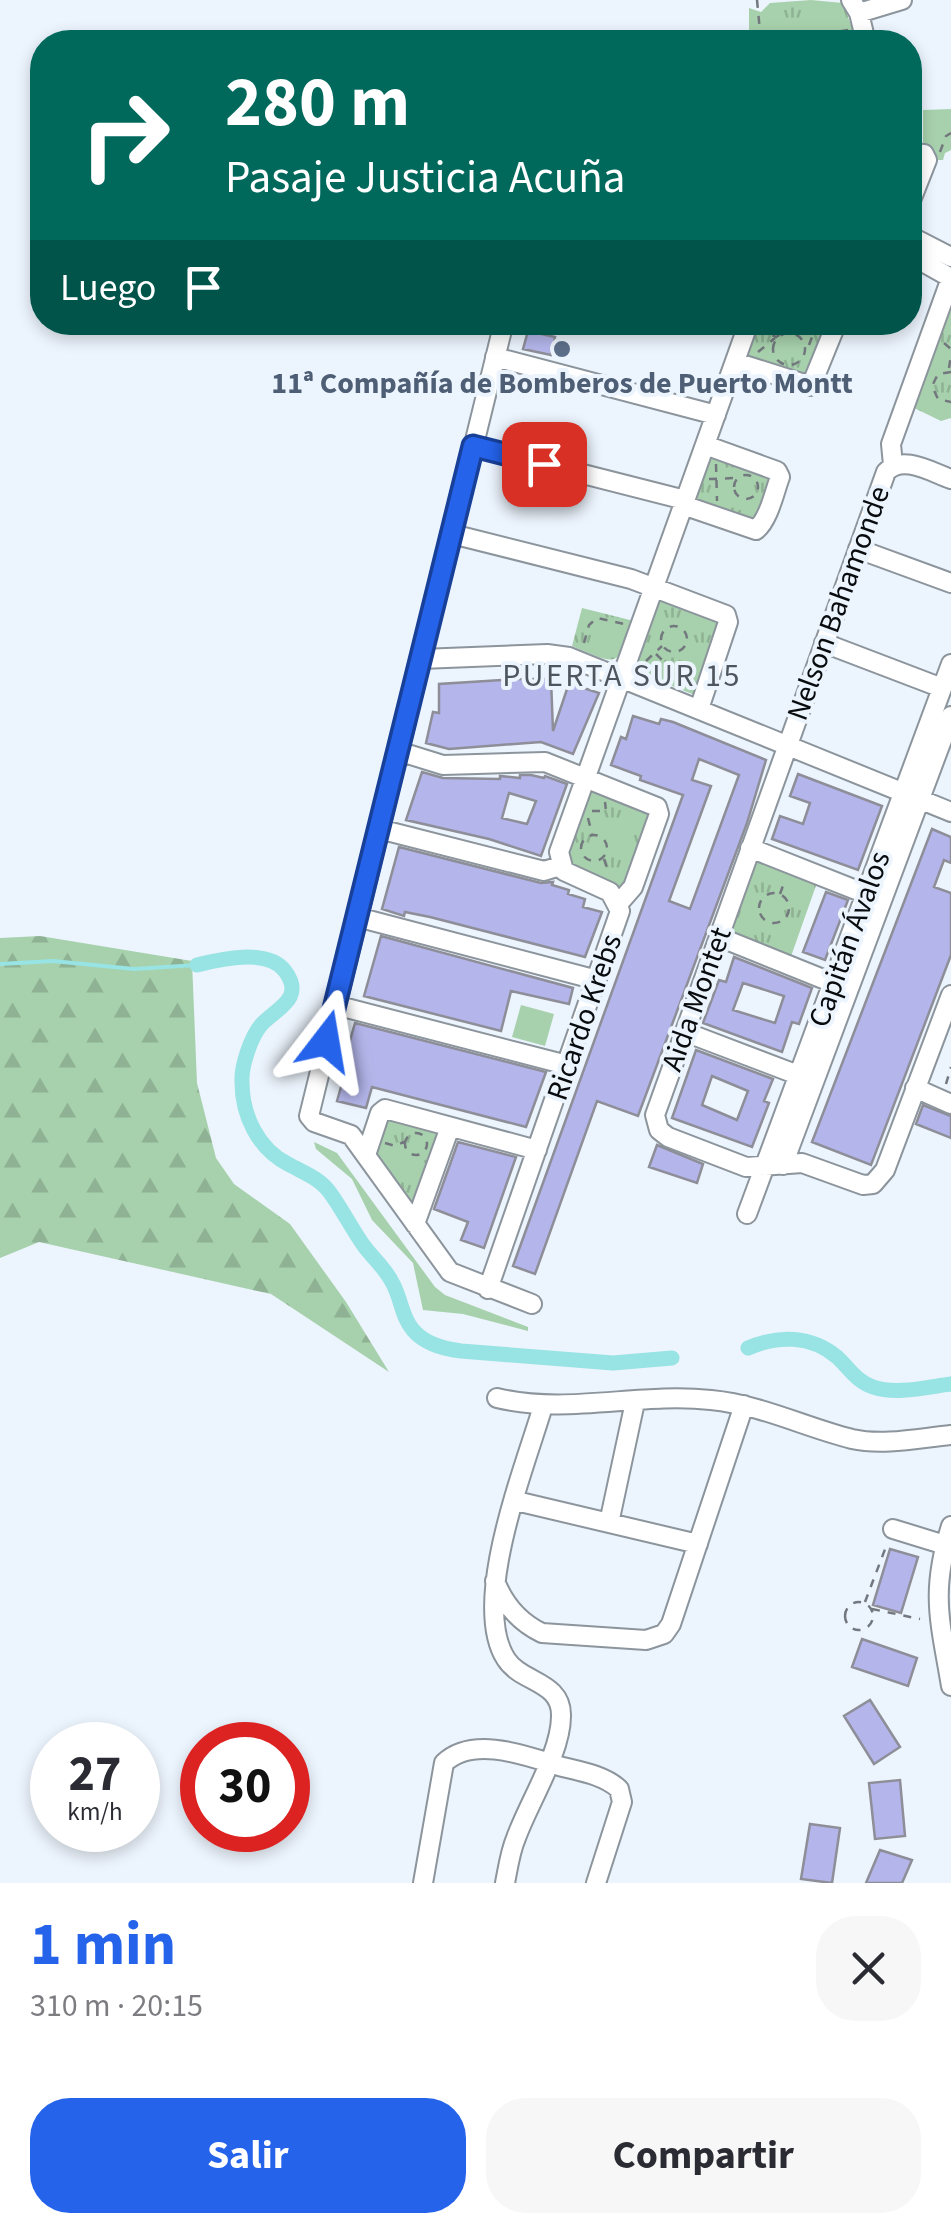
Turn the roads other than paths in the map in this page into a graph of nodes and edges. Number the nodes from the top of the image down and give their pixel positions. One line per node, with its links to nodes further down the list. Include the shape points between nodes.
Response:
1 (902, 0): 2 (street)
2 (860, 21)
3 (922, 242): 4 (street)
4 (951, 257)
5 (922, 262): 6 (street)
6 (951, 278): 15 (street, via 891,444)
7 (501, 335): 10 (street)
8 (745, 335): 11 (street)
9 (832, 335): 11 (street, via 811,386)
10 (496, 356): 12 (street); 13 (street)
11 (737, 362): 12 (street)
12 (716, 415): 14 (street)
13 (473, 446): 17 (street); 18 (street)
14 (710, 446): 17 (street); 17 (street, via 780,476 759,530)
15 (893, 465): 16 (street, Nelson Bahamonde); 19 (street, Nelson Bahamonde)
16 (951, 479)
17 (684, 503): 21 (street)
18 (452, 534): 21 (street); 23 (street)
19 (858, 549): 20 (street); 22 (street, Nelson Bahamonde)
20 (951, 582)
21 (654, 587): 25 (street); 27 (street, via 728,620)
22 (824, 643): 26 (street); 29 (street, Nelson Bahamonde)
23 (421, 658): 25 (street, via 558,654); 30 (street)
24 (951, 664): 26 (street, Capitán Ávalos)
25 (621, 677): 27 (street); 31 (street)
26 (942, 688): 32 (street, Capitán Ávalos)
27 (699, 709): 29 (street)
28 (951, 716): 32 (street, Capitán Ávalos)
29 (787, 744): 32 (street); 35 (street, Aida Montet)
30 (398, 751): 31 (street, via 443,764 545,762); 34 (street)
31 (585, 778): 36 (street, via 558,852); 38 (street, via 659,812 633,887)
32 (912, 796): 33 (street); 37 (street, Capitán Ávalos); 54 (street, Capitán Ávalos)
33 (951, 812)
34 (379, 829): 36 (street, via 544,871); 39 (street)
35 (750, 848): 37 (street); 40 (street, Aida Montet)
36 (560, 866): 38 (street, Ricardo Krebs)
37 (866, 894): 42 (street, Capitán Ávalos)
38 (618, 903): 41 (street, Ricardo Krebs, via 620,915)
39 (357, 917): 41 (street); 44 (street)
40 (718, 938): 42 (street); 46 (street, Aida Montet)
41 (596, 980): 47 (street, Ricardo Krebs)
42 (832, 983): 48 (street, Capitán Ávalos)
43 (951, 995): 45 (street)
44 (336, 1005): 47 (street); 52 (street, via 310,1119 348,1132)
45 (947, 1016): 49 (street)
46 (685, 1032): 48 (street); 54 (street, Aida Montet, via 655,1115 660,1130 746,1167)
47 (567, 1065): 53 (street, Ricardo Krebs)
48 (798, 1076): 54 (street, Capitán Ávalos)
49 (915, 1088): 50 (street); 54 (street, via 885,1170 873,1184 802,1163)
50 (951, 1104)
51 (450, 1127): 52 (street, via 382,1110); 53 (street); 56 (street)
52 (368, 1149): 56 (street)
53 (537, 1150): 57 (street, Ricardo Krebs)
54 (774, 1166): 55 (street, Capitán Ávalos)
55 (747, 1214)
56 (415, 1224): 57 (street, via 450,1272)
57 (488, 1289): 58 (street)
58 (532, 1304)
59 (498, 1398): 62 (street)
60 (635, 1402): 61 (street); 62 (street); 65 (street)
61 (744, 1405): 63 (street, via 852,1439); 68 (street)
62 (543, 1406): 64 (street)
63 (951, 1435)
64 (516, 1501): 65 (street); 69 (street)
65 (609, 1523): 68 (street)
66 (890, 1536): 67 (street)
67 (948, 1536): 70 (street)
68 (698, 1544): 69 (street, via 670,1624 646,1640 536,1631 510,1610)
69 (494, 1578): 72 (street, via 494,1623 505,1658 560,1702 560,1730)
70 (944, 1586): 71 (street)
71 (951, 1686)
72 (548, 1762): 73 (street, via 498,1750 450,1757 441,1772); 74 (street, via 514,1842); 75 (street, via 614,1784 621,1794)
73 (423, 1883)
74 (505, 1883)
75 (596, 1883)

